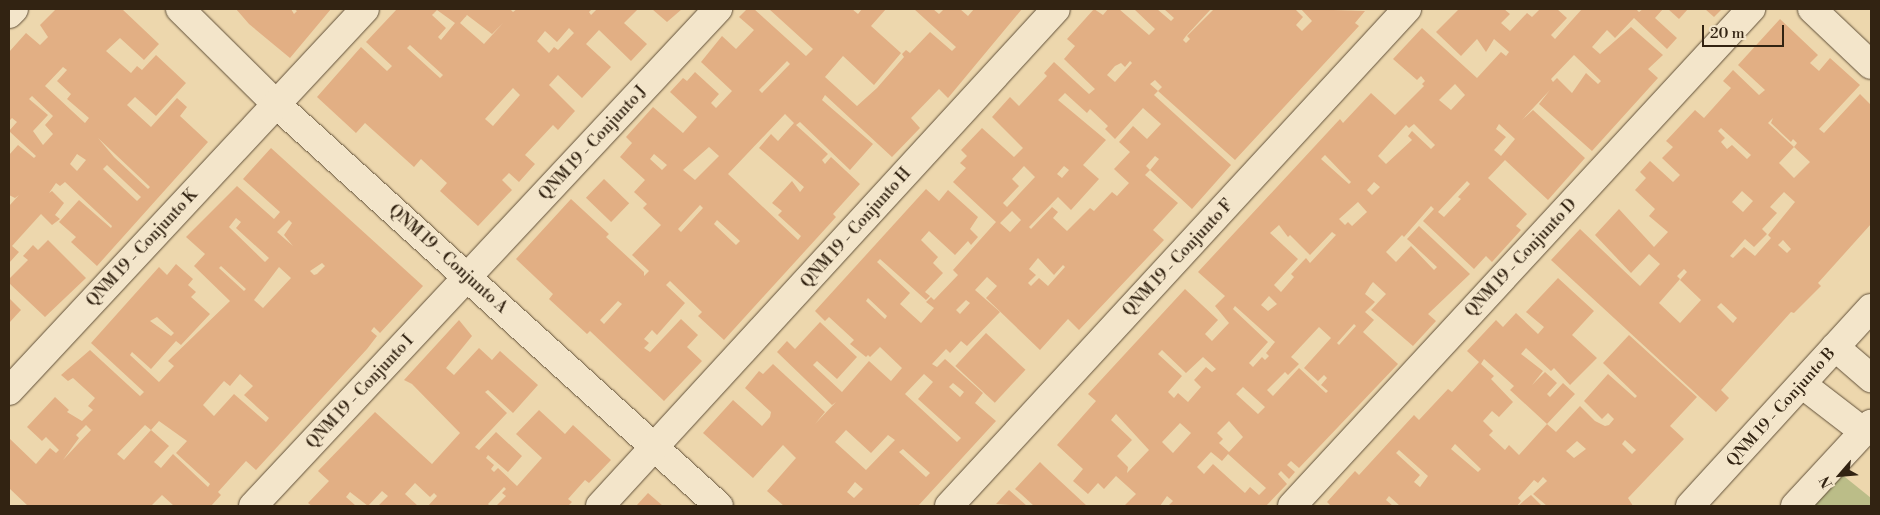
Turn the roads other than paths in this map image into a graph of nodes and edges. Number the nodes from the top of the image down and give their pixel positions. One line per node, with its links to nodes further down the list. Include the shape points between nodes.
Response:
1 (14, 9): 9 (street)
2 (180, 9): 11 (street, QNM 19 - Conjunto A)
3 (365, 9): 11 (street, QNM 19 - Conjunto K)
4 (718, 9): 12 (street, QNM 19 - Conjunto J)
5 (1056, 9): 19 (street, QNM 19 - Conjunto H)
6 (1407, 9): 23 (street, QNM 19 - Conjunto F)
7 (1751, 9): 24 (street, QNM 19 - Conjunto D)
8 (1812, 9): 10 (street)
9 (9, 14)
10 (1871, 65)
11 (276, 104): 12 (street, QNM 19 - Conjunto A); 17 (street, QNM 19 - Conjunto K)
12 (468, 277): 19 (street, QNM 19 - Conjunto A); 20 (street, QNM 19 - Conjunto I)
13 (1871, 308): 14 (street, QNM 19 - Conjunto B)
14 (1835, 347): 15 (street); 16 (street, QNM 19 - Conjunto B)
15 (1871, 378)
16 (1802, 385): 18 (street); 25 (street, QNM 19 - Conjunto B)
17 (9, 391)
18 (1867, 428): 26 (street)
19 (655, 448): 21 (street, QNM 19 - Conjunto H); 22 (street, QNM 19 - Conjunto A)
20 (253, 506)
21 (600, 506)
22 (719, 506)
23 (948, 506)
24 (1292, 506)
25 (1690, 506)
26 (1795, 506)

